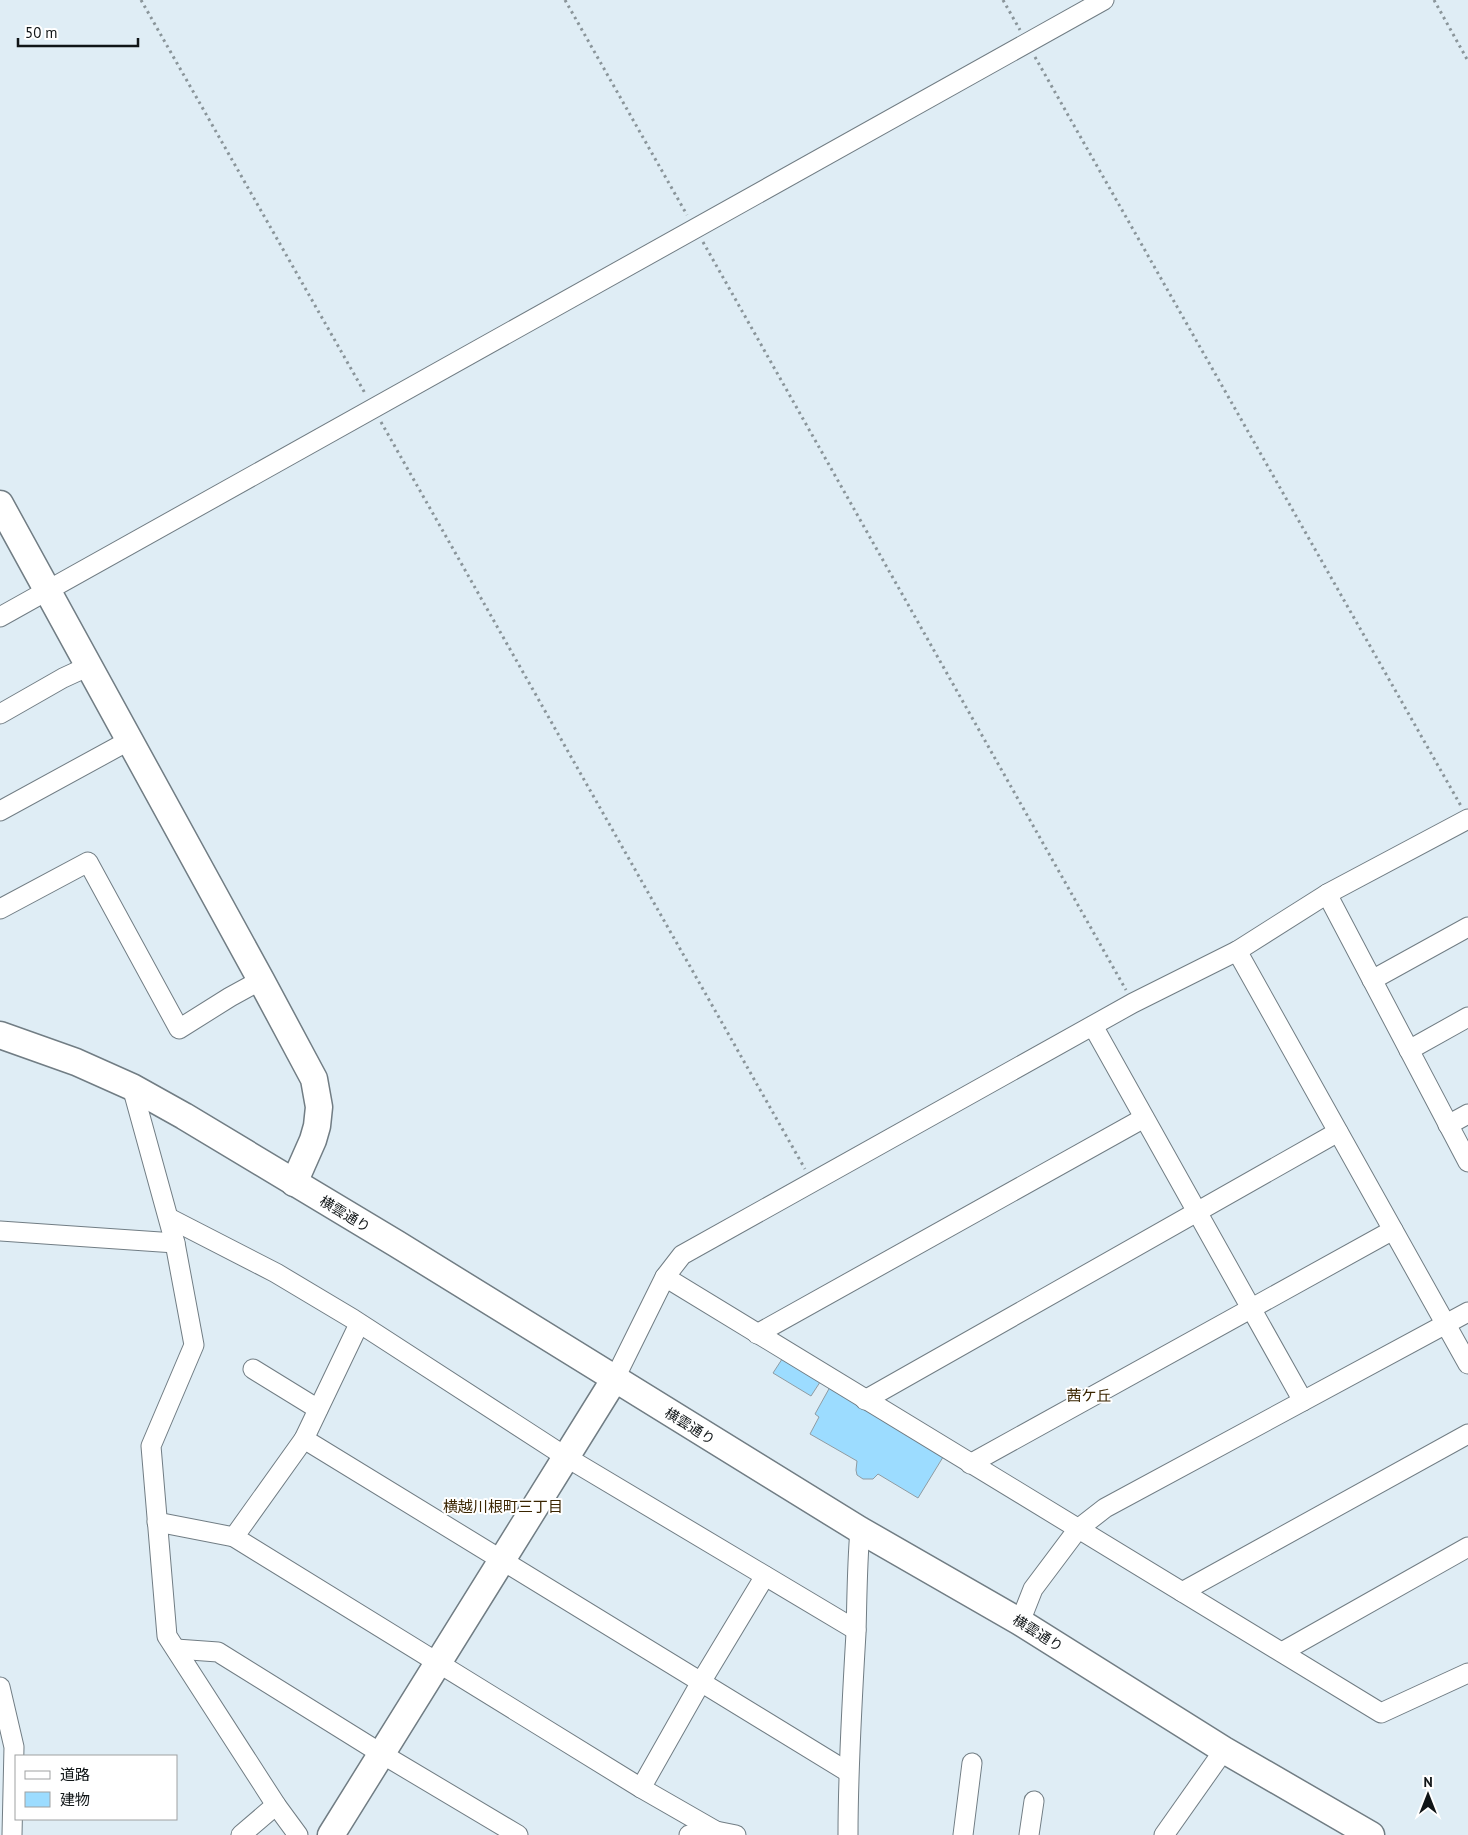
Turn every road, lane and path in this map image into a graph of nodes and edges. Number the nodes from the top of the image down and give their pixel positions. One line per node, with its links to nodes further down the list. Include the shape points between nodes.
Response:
1 (141, 0): 9 (path)
2 (565, 0): 8 (path)
3 (1003, 0): 6 (path)
4 (1104, 0): 6 (street)
5 (1434, 0): 7 (path)
6 (1027, 42): 8 (street); 17 (path)
7 (1468, 60)
8 (694, 228): 9 (street); 24 (path)
9 (373, 408): 11 (street); 35 (path)
10 (0, 504): 11 (main road)
11 (47, 591): 12 (street); 13 (main road)
12 (0, 617)
13 (89, 666): 14 (street); 15 (main road)
14 (0, 714)
15 (130, 740): 16 (street); 22 (main road)
16 (0, 811)
17 (1466, 814): 18 (street)
18 (1327, 894): 21 (street); 23 (street)
19 (0, 909): 22 (street, via 88,862 179,1029)
20 (1468, 927): 23 (street)
21 (1238, 951): 24 (street); 33 (street)
22 (261, 980): 36 (main road, via 317,1090 319,1107 315,1133)
23 (1372, 980): 28 (street)
24 (1133, 1003): 26 (street)
25 (1468, 1017): 28 (street)
26 (1093, 1026): 31 (street); 35 (street)
27 (0, 1035): 29 (main road, 横雲通り, via 76,1062)
28 (1409, 1050): 32 (street)
29 (132, 1087): 36 (main road, 横雲通り); 38 (street)
30 (1468, 1114): 32 (street)
31 (1144, 1118): 37 (street); 47 (street)
32 (1448, 1125): 34 (street)
33 (1338, 1132): 37 (street); 39 (street)
34 (1468, 1162)
35 (813, 1182): 42 (street, via 682,1255)
36 (294, 1183): 50 (main road, 横雲通り)
37 (1197, 1212): 43 (street); 51 (street)
38 (169, 1218): 41 (street); 45 (street, via 276,1273)
39 (1393, 1230): 43 (street); 46 (street)
40 (0, 1231): 41 (street)
41 (175, 1243): 58 (street, via 194,1345 150,1446)
42 (664, 1278): 47 (street); 50 (street)
43 (1251, 1308): 52 (street); 57 (street)
44 (1468, 1312): 46 (street)
45 (359, 1324): 53 (street); 56 (street)
46 (1446, 1324): 48 (street); 52 (street)
47 (757, 1334): 51 (street)
48 (1468, 1364)
49 (254, 1369): 53 (street)
50 (614, 1380): 56 (main road); 60 (main road, 横雲通り)
51 (865, 1400): 57 (street)
52 (1303, 1402): 59 (street, via 1105,1508)
53 (318, 1409): 55 (street)
54 (1468, 1434): 65 (street)
55 (304, 1439): 61 (street); 63 (street)
56 (566, 1457): 63 (main road); 64 (street)
57 (970, 1464): 59 (street)
58 (157, 1522): 61 (street); 68 (street, via 167,1636)
59 (1078, 1529): 65 (street); 66 (street, via 1033,1589)
60 (860, 1530): 66 (main road, 横雲通り); 67 (street)
61 (234, 1537): 70 (street)
62 (1468, 1547): 69 (street)
63 (502, 1560): 70 (main road); 72 (street)
64 (765, 1576): 67 (street); 72 (street)
65 (1182, 1592): 69 (street)
66 (1020, 1622): 74 (main road, 横雲通り)
67 (856, 1630): 77 (street)
68 (176, 1649): 75 (street, via 218,1652); 80 (street)
69 (1282, 1652): 71 (street, via 1380,1713)
70 (438, 1663): 75 (main road); 78 (street)
71 (1468, 1673)
72 (701, 1682): 77 (street); 78 (street)
73 (0, 1686): 82 (street, via 14,1748)
74 (1224, 1750): 92 (street); 93 (main road, 横雲通り)
75 (382, 1754): 85 (main road); 86 (street)
76 (972, 1763): 90 (street)
77 (848, 1772): 89 (street)
78 (641, 1788): 81 (street)
79 (1034, 1801): 91 (street)
80 (276, 1805): 83 (street); 84 (street)
81 (716, 1831): 87 (street); 88 (street)
82 (12, 1835)
83 (241, 1835)
84 (298, 1835)
85 (331, 1835)
86 (518, 1835)
87 (689, 1835)
88 (736, 1835)
89 (848, 1835)
90 (963, 1835)
91 (1029, 1835)
92 (1164, 1835)
93 (1372, 1835)

